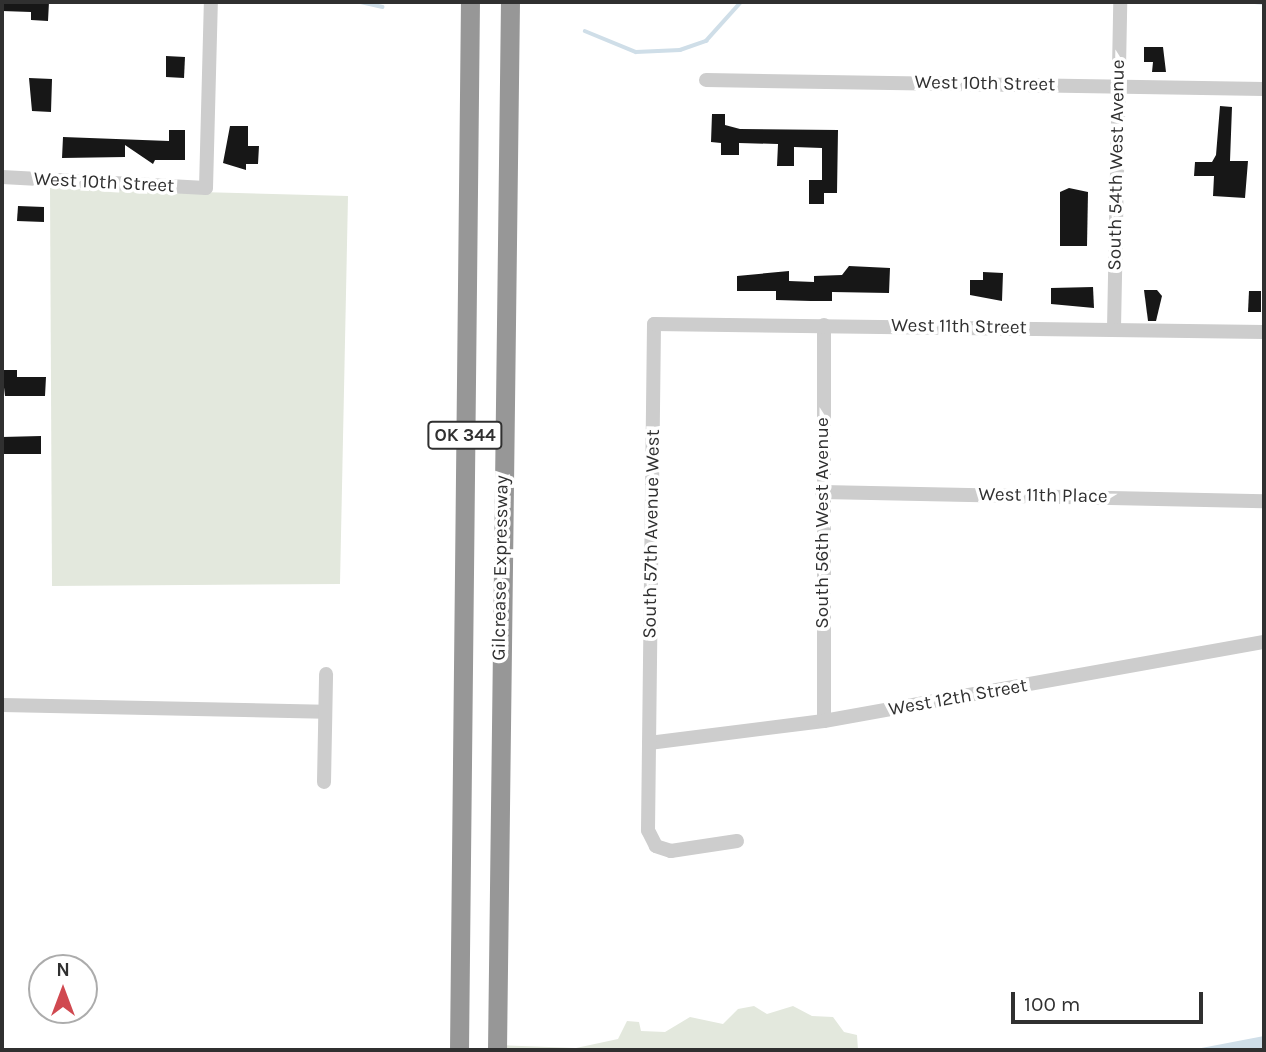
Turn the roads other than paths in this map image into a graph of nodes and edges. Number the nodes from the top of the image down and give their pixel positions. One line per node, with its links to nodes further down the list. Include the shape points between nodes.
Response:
1 (211, 2): 8 (street, West 10th Street, via 206,188)
2 (470, 2): 23 (highway, Gilcrease Expressway / OK 344)
3 (510, 2): 24 (highway, Gilcrease Expressway / OK 344)
4 (1120, 2): 6 (street, South 54th West Avenue)
5 (706, 80): 6 (street, West 10th Street)
6 (1118, 87): 7 (street, West 10th Street); 11 (street, South 54th West Avenue)
7 (1264, 89)
8 (2, 177)
9 (654, 324): 10 (street, West 11th Street); 20 (street, South 57th Avenue West)
10 (824, 325): 11 (street, West 11th Street); 13 (street, South 56th West Avenue)
11 (1114, 329): 12 (street, West 11th Street)
12 (1264, 332)
13 (822, 492): 14 (street, West 11th Place); 19 (street, South 56th West Avenue)
14 (1264, 501)
15 (1264, 642): 19 (street, West 12th Street)
16 (326, 674): 18 (street)
17 (2, 705): 18 (street)
18 (324, 712): 21 (street)
19 (824, 721): 20 (street, West 12th Street)
20 (649, 743): 22 (street, South 57th Avenue West, via 648,830 656,846 671,851)
21 (324, 782)
22 (737, 841)
23 (459, 1050)
24 (497, 1050)

